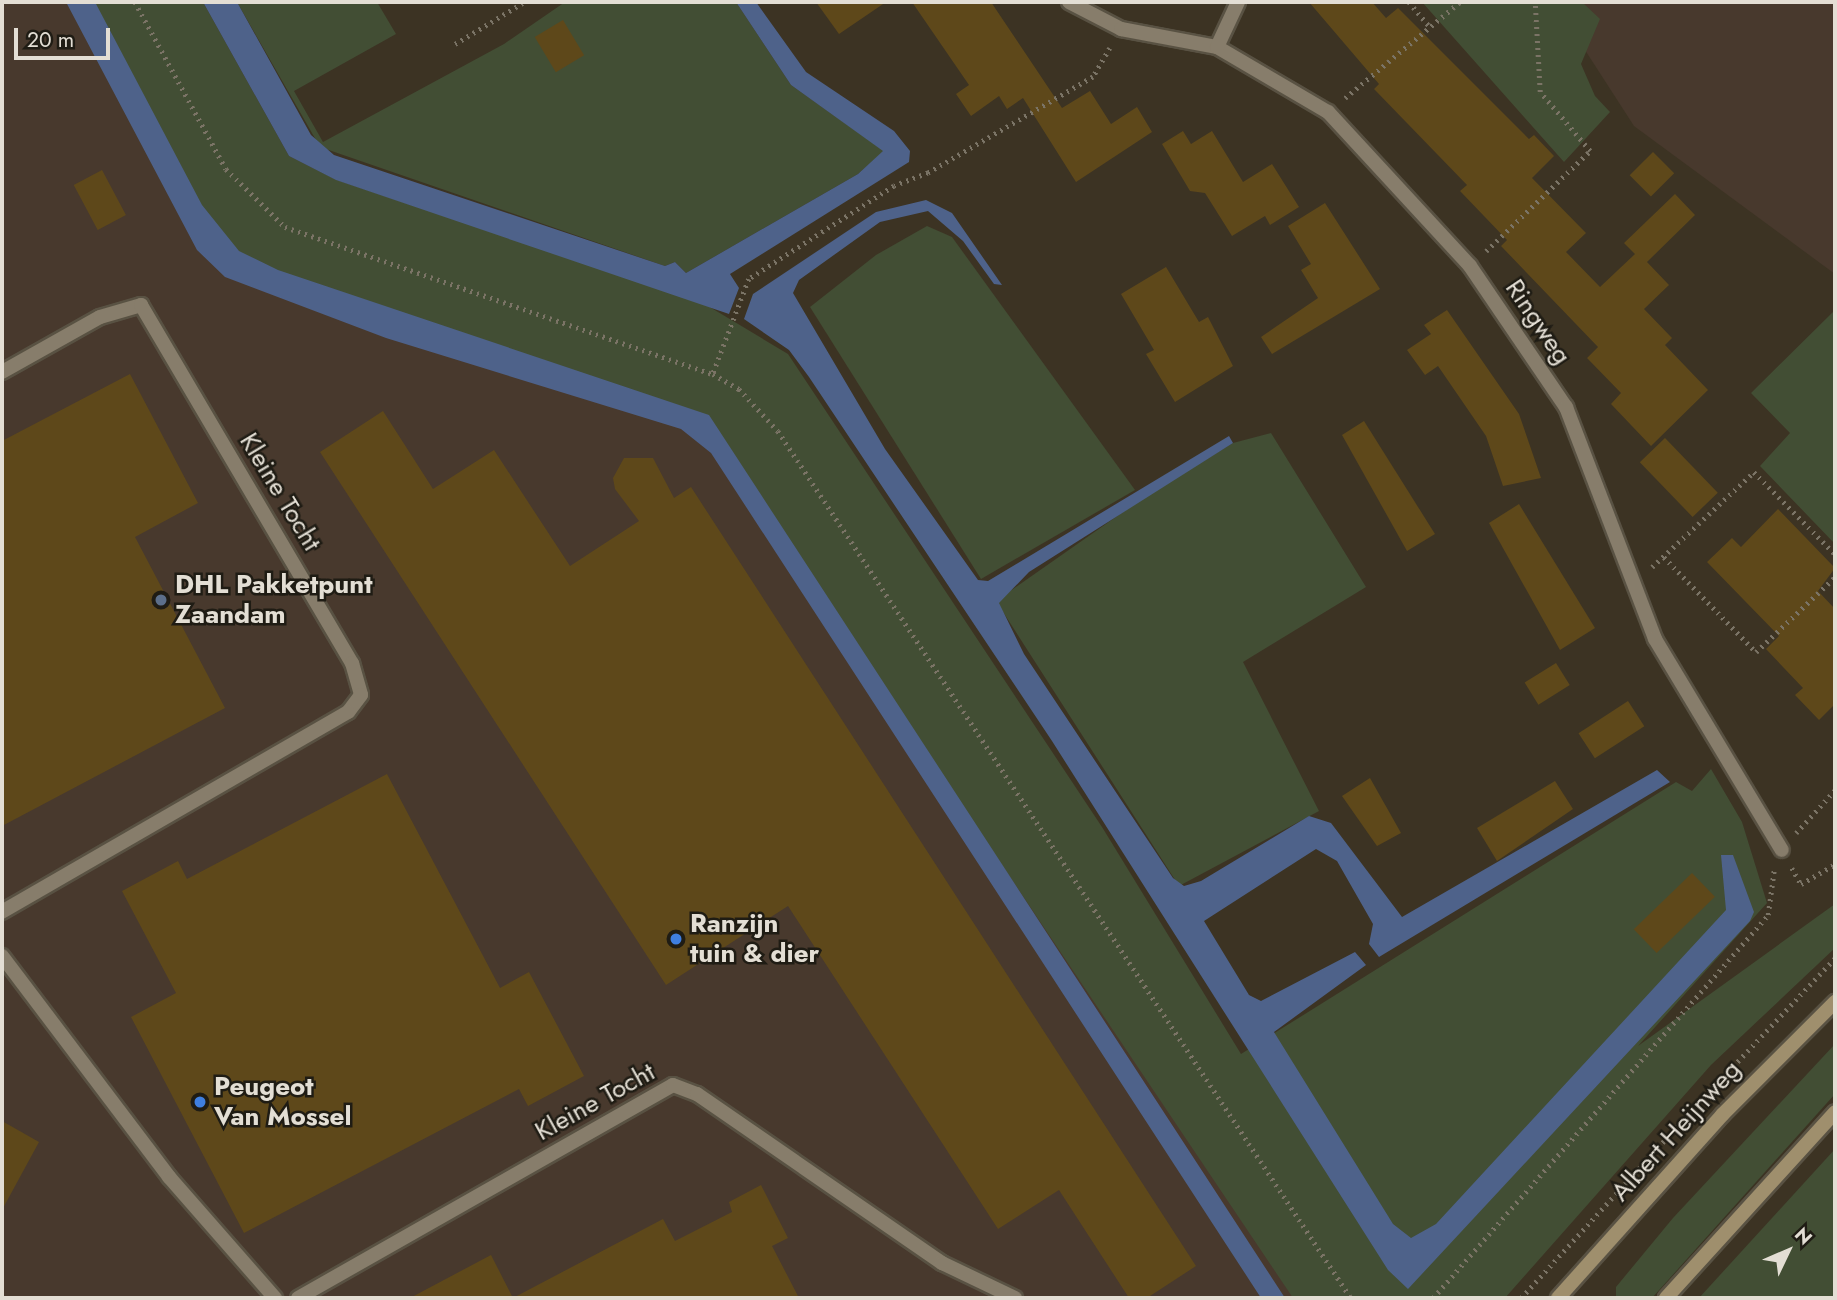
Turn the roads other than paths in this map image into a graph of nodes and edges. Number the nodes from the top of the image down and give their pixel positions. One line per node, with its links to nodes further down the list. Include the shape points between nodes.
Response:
1 (1069, 2): 3 (street, Ringweg, via 1121,29)
2 (1238, 2): 3 (street)
3 (1217, 47): 5 (street, Ringweg, via 1328,112 1470,266 1566,407 1655,639)
4 (2, 372): 6 (street, Kleine Tocht, via 100,317 141,305 352,663 361,695 348,712)
5 (1782, 849)
6 (2, 912)
7 (2, 956): 10 (street, via 169,1177)
8 (1835, 1002): 13 (main road, Albert Heijnweg, via 1722,1115)
9 (1835, 1112): 14 (main road)
10 (275, 1298)
11 (298, 1298): 12 (street, Kleine Tocht, via 673,1085 697,1094 942,1263)
12 (1015, 1298)
13 (1558, 1298)
14 (1666, 1298)

